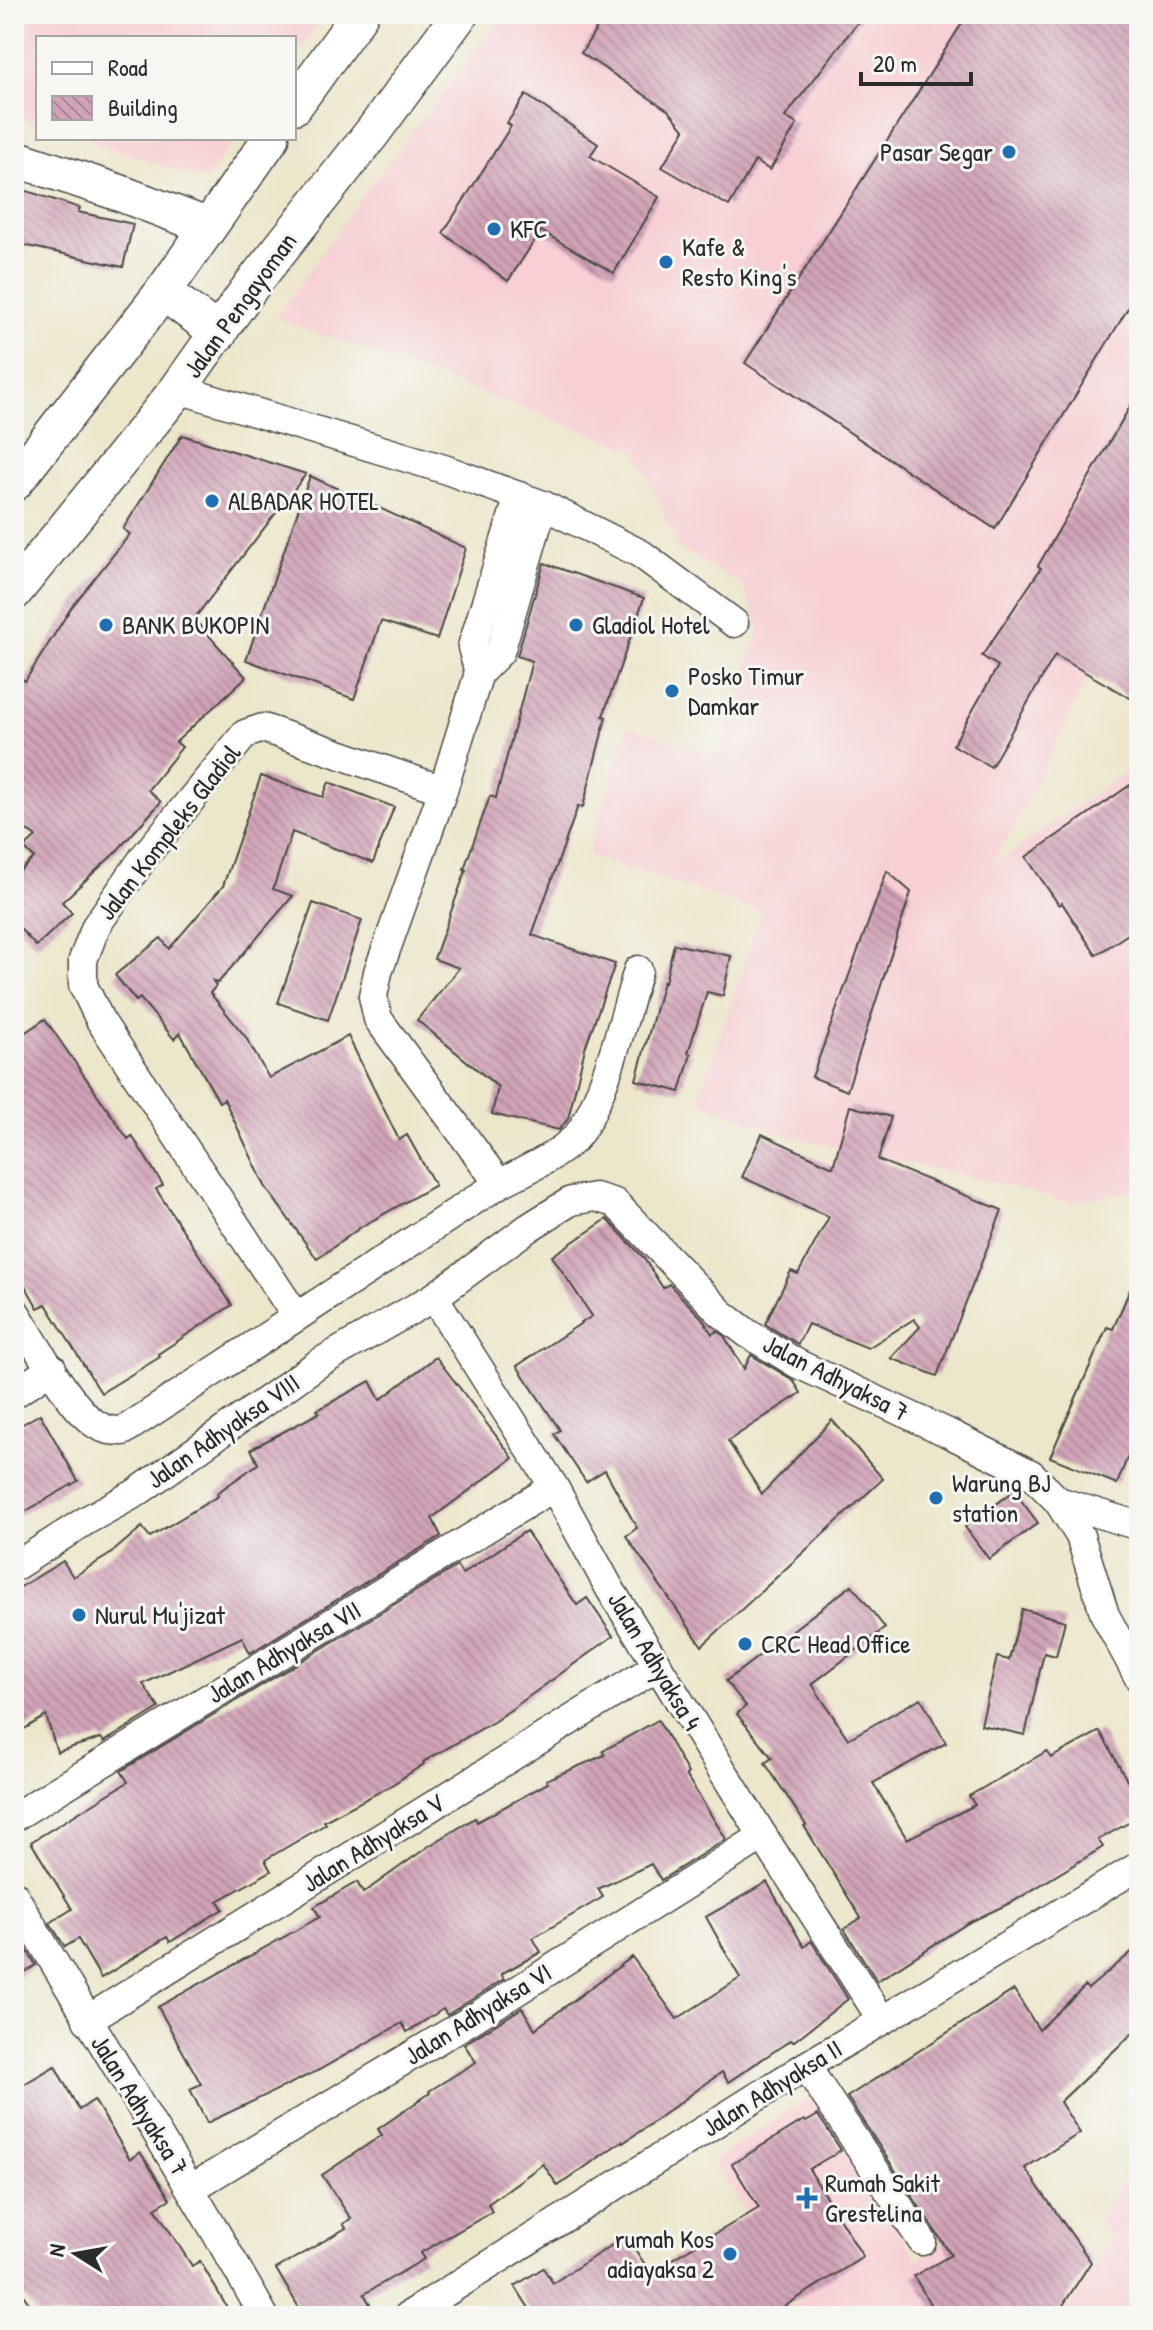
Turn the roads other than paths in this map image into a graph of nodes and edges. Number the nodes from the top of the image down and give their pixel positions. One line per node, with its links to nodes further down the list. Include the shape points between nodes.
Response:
1 (360, 14): 3 (street)
2 (460, 14): 8 (street, Jalan Pengayoman)
3 (296, 103)
4 (270, 140): 6 (street)
5 (14, 158): 6 (street)
6 (207, 226): 7 (street)
7 (163, 292): 8 (street); 10 (street)
8 (219, 333): 9 (street, Jalan Pengayoman)
9 (178, 389): 11 (street); 12 (street, Jalan Pengayoman)
10 (14, 483)
11 (531, 500): 13 (street, via 641,554); 14 (street, via 500,652 479,673)
12 (14, 592)
13 (734, 623)
14 (443, 790): 16 (street, via 373,996 378,1019); 19 (street, Jalan Kompleks Gladiol, via 263,728 245,734 144,857 96,926 83,960 83,985 100,1020)
15 (638, 970): 16 (street, via 583,1129 557,1151)
16 (499, 1184): 19 (street)
17 (434, 1297): 22 (street, Jalan Adhyaksa 4); 23 (street, Jalan Adhyaksa 7, via 571,1201 604,1197 747,1333 798,1364 1031,1474); 25 (street, Jalan Adhyaksa VIII, via 319,1363 136,1493)
18 (14, 1310): 20 (street)
19 (296, 1316): 20 (street, via 123,1431 92,1422)
20 (52, 1368): 21 (street)
21 (14, 1394)
22 (554, 1487): 26 (street, Jalan Adhyaksa 4); 28 (street, Jalan Adhyaksa VII)
23 (1058, 1501): 24 (street); 27 (street, Jalan Adhyaksa 7, via 1080,1536 1105,1615)
24 (1139, 1526)
25 (14, 1567)
26 (658, 1666): 29 (street, Jalan Adhyaksa 4); 32 (street, Jalan Adhyaksa V)
27 (1139, 1678)
28 (14, 1817)
29 (763, 1836): 33 (street, Jalan Adhyaksa 4); 35 (street, Jalan Adhyaksa VI)
30 (1139, 1866): 33 (street, Jalan Adhyaksa II)
31 (14, 1895): 32 (street, Jalan Adhyaksa 7)
32 (87, 2020): 35 (street, Jalan Adhyaksa 7)
33 (882, 2020): 34 (street, Jalan Adhyaksa II)
34 (806, 2066): 36 (street); 38 (street, Jalan Adhyaksa II)
35 (192, 2188): 37 (street, Jalan Adhyaksa 7)
36 (922, 2241)
37 (264, 2316)
38 (408, 2316)

